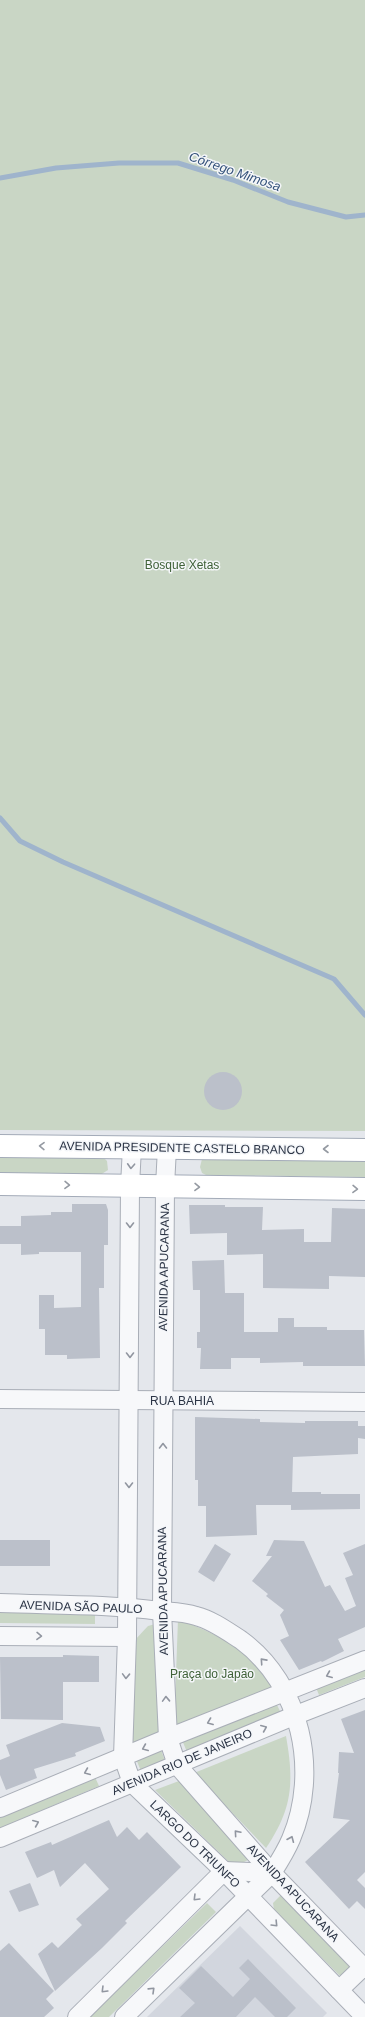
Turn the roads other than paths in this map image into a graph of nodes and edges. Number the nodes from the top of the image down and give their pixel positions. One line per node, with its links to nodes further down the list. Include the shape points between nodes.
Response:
1 (0, 1146): 2 (main road, AVENIDA PRESIDENTE CASTELO BRANCO, one-way to 1)
2 (132, 1147): 3 (main road, AVENIDA PRESIDENTE CASTELO BRANCO); 6 (street, one-way to 6)
3 (167, 1148): 4 (main road, AVENIDA PRESIDENTE CASTELO BRANCO, one-way to 3); 7 (street, AVENIDA APUCARANA)
4 (365, 1150)
5 (0, 1184): 6 (main road, one-way to 6)
6 (130, 1186): 7 (main road); 11 (street, one-way to 11)
7 (165, 1186): 8 (main road, one-way to 8); 10 (street, AVENIDA APUCARANA)
8 (365, 1189)
9 (0, 1399): 11 (street, RUA BAHIA)
10 (163, 1400): 11 (street, RUA BAHIA); 12 (street, RUA BAHIA); 15 (street, AVENIDA APUCARANA, one-way to 10)
11 (130, 1401): 14 (street, one-way to 14)
12 (365, 1402)
13 (0, 1603): 14 (street, AVENIDA SÃO PAULO)
14 (128, 1607): 15 (street, AVENIDA SÃO PAULO); 17 (street)
15 (162, 1611): 17 (street, via 137,1626); 20 (street, LARGO DO TRIUNFO, one-way to 15, via 262,1660 235,1636 196,1616); 22 (street, AVENIDA APUCARANA, one-way to 15)
16 (0, 1636): 17 (street, one-way to 17)
17 (128, 1637): 23 (street, LARGO DO TRIUNFO, one-way to 23)
18 (365, 1660): 20 (street, AVENIDA RIO DE JANEIRO, one-way to 20)
19 (365, 1688): 21 (street, AVENIDA RIO DE JANEIRO)
20 (285, 1692): 21 (street, LARGO DO TRIUNFO); 22 (street, AVENIDA RIO DE JANEIRO, one-way to 22)
21 (296, 1715): 24 (street, AVENIDA RIO DE JANEIRO, one-way to 21); 29 (street, LARGO DO TRIUNFO, one-way to 21, via 292,1838 302,1803 304,1752)
22 (168, 1738): 23 (street, AVENIDA RIO DE JANEIRO, one-way to 23); 24 (street, AVENIDA APUCARANA)
23 (123, 1757): 25 (street, LARGO DO TRIUNFO); 26 (street, AVENIDA RIO DE JANEIRO, one-way to 26)
24 (177, 1765): 25 (street, AVENIDA RIO DE JANEIRO); 29 (street, AVENIDA APUCARANA, one-way to 24)
25 (132, 1783): 27 (street, AVENIDA RIO DE JANEIRO, one-way to 25); 28 (street, LARGO DO TRIUNFO)
26 (0, 1808)
27 (0, 1838)
28 (224, 1871): 29 (street); 30 (street, LARGO DO TRIUNFO); 33 (street, one-way to 33)
29 (272, 1873): 30 (street, LARGO DO TRIUNFO); 31 (street, AVENIDA APUCARANA)
30 (248, 1896): 32 (street, one-way to 32); 34 (street, one-way to 30)
31 (364, 1968): 32 (street)
32 (339, 1990): 35 (street)
33 (77, 2017)
34 (124, 2017)
35 (365, 2017)

